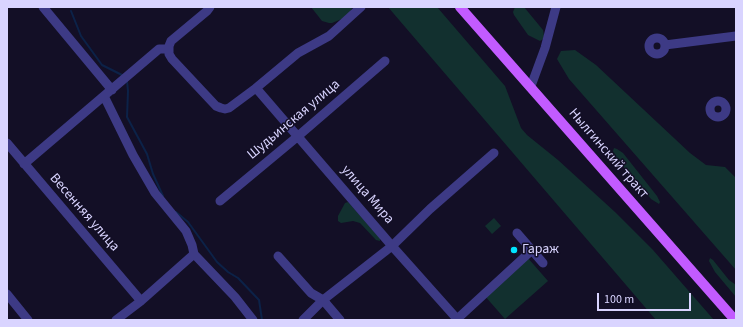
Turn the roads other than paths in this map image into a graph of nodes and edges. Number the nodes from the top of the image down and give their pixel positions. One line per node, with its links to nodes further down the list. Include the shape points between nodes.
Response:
1 (43, 7): 12 (street)
2 (210, 7): 8 (street, via 171,41)
3 (361, 7): 11 (street, via 329,36 298,53)
4 (460, 7): 10 (main road, Нылгинский тракт)
5 (556, 7): 10 (street)
6 (736, 36): 7 (street)
7 (665, 45)
8 (169, 49): 11 (street, via 172,59 216,106 229,108); 12 (street, via 159,49)
9 (385, 61): 13 (street, Шудьинская улица)
10 (531, 86): 33 (main road, Нылгинский тракт)
11 (256, 88): 13 (street, улица Мира)
12 (108, 93): 16 (street); 21 (street, via 133,154 155,193 186,230)
13 (297, 137): 17 (street, Шудьинская улица); 19 (street, улица Мира)
14 (7, 143): 16 (street, Весенняя улица)
15 (494, 153): 19 (street)
16 (24, 164): 26 (street, Весенняя улица)
17 (220, 201)
18 (517, 233): 20 (street)
19 (392, 246): 25 (street); 32 (street, улица Мира)
20 (531, 251): 23 (street); 32 (street)
21 (194, 254): 26 (street); 29 (street)
22 (278, 256): 25 (street, via 311,293)
23 (542, 263)
24 (7, 294): 27 (street)
25 (323, 300): 30 (street); 31 (street)
26 (141, 301): 28 (street)
27 (28, 320)
28 (116, 320)
29 (253, 320)
30 (303, 320)
31 (340, 320)
32 (457, 320)
33 (735, 320)

